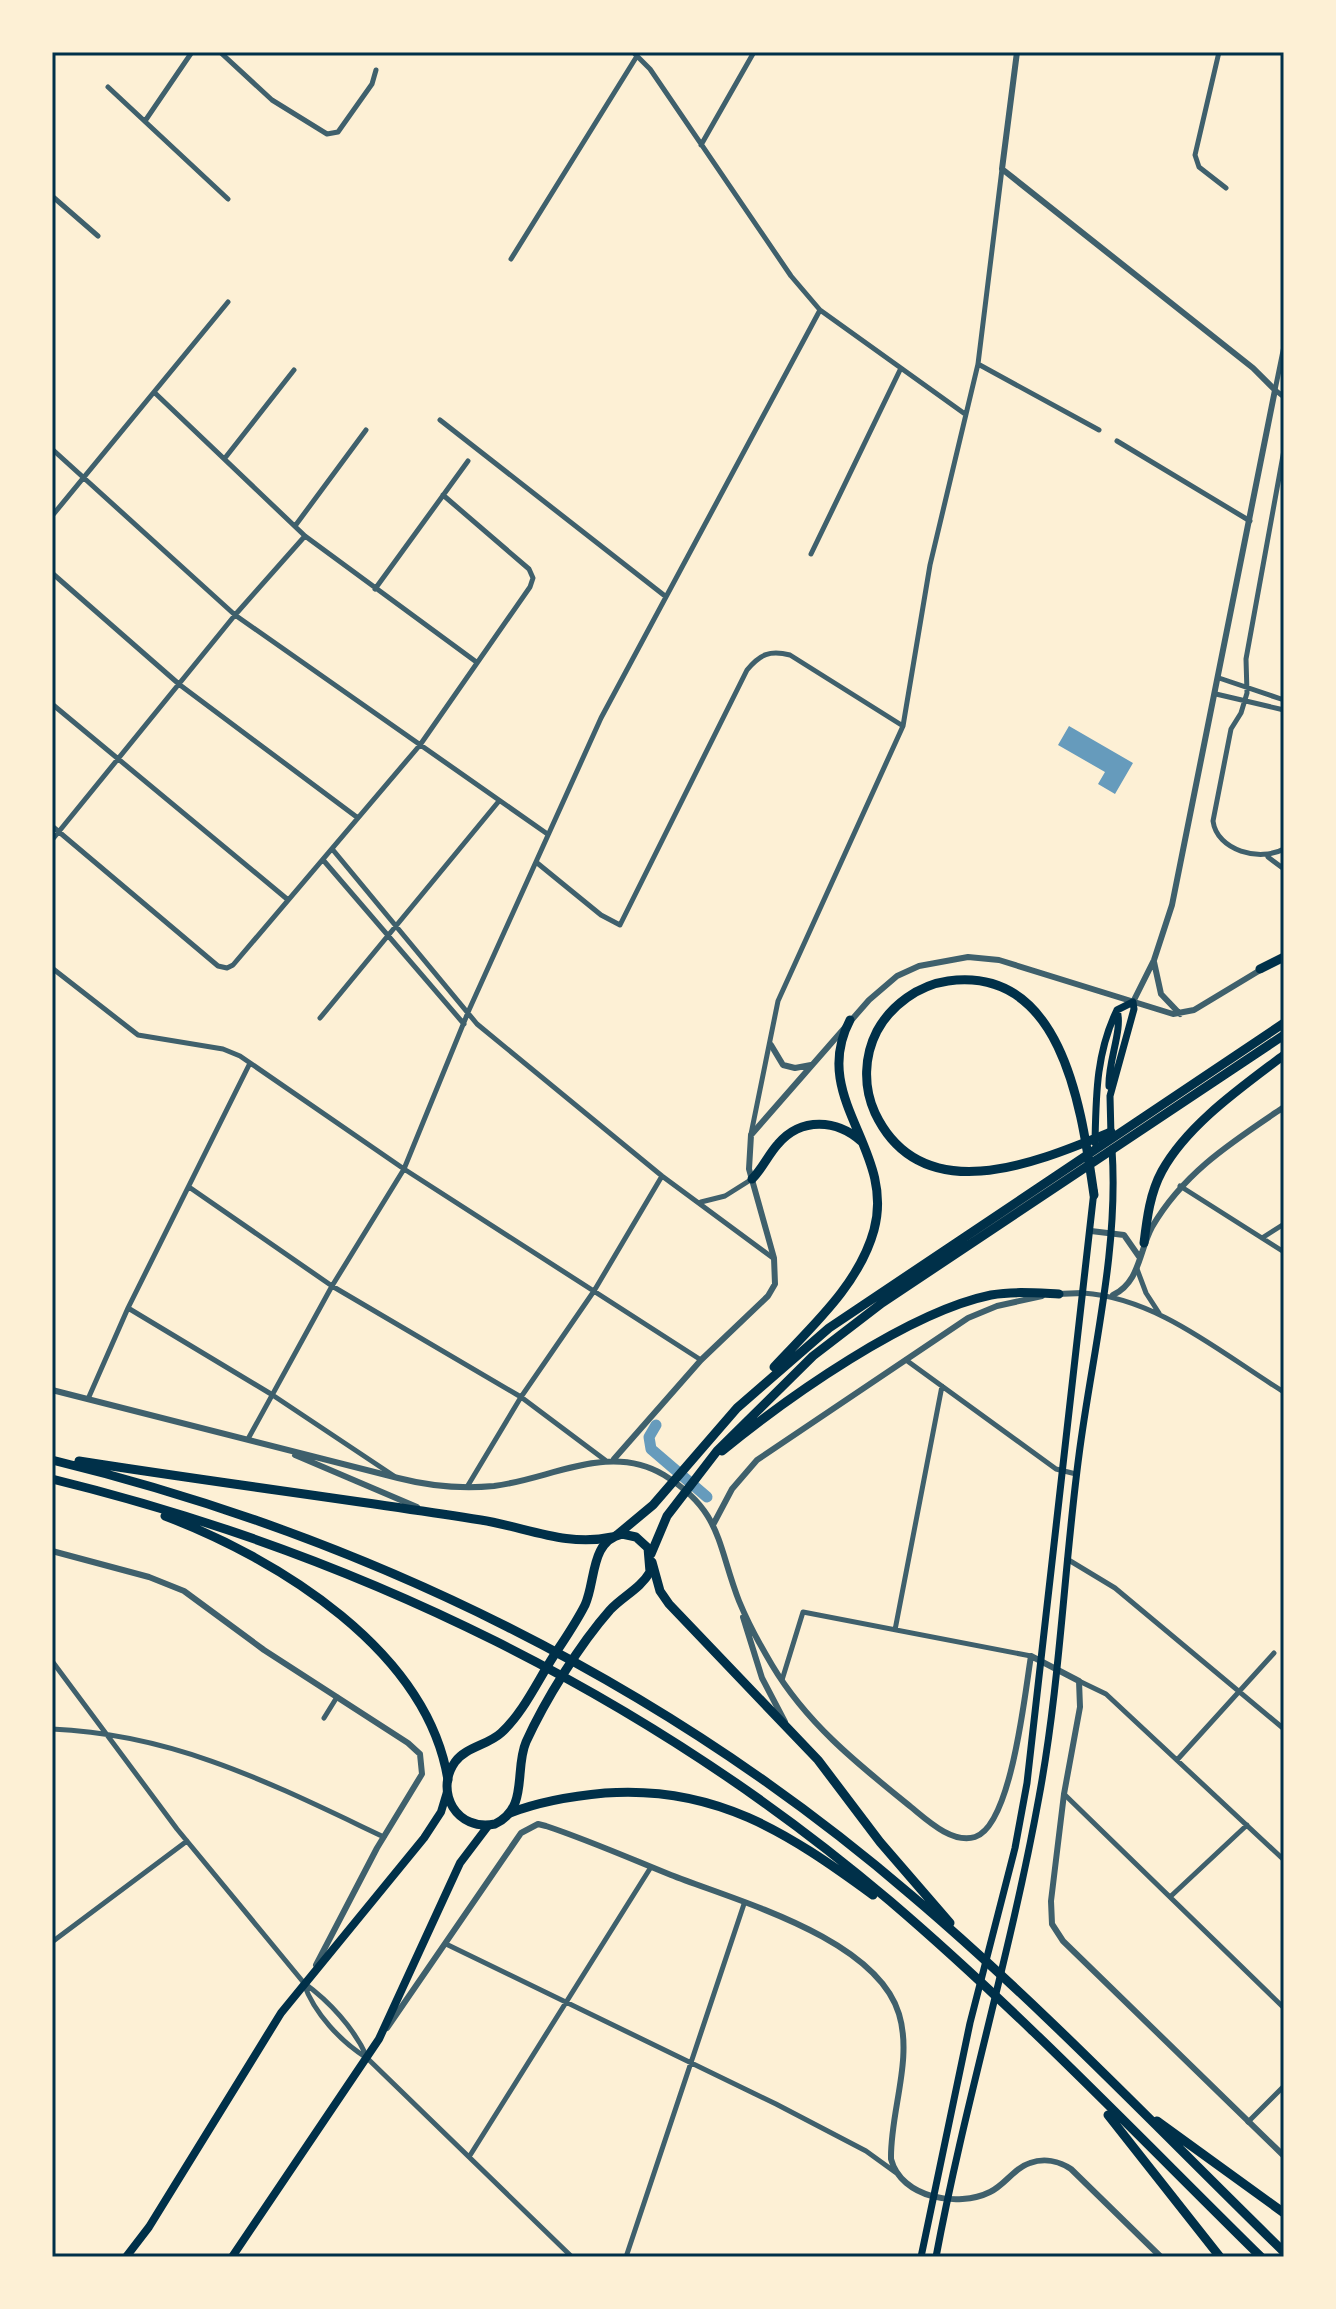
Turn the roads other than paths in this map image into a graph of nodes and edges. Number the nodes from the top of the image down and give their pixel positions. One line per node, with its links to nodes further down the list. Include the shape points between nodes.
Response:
1 (192, 52): 9 (street)
2 (220, 52): 7 (street, via 272,100 327,134 338,132)
3 (754, 52): 10 (street)
4 (1017, 52): 11 (street)
5 (1219, 52): 12 (street, via 1195,155 1199,167)
6 (635, 54): 10 (street); 16 (street)
7 (376, 70)
8 (108, 87): 9 (street)
9 (145, 121): 14 (street)
10 (701, 145): 18 (street)
11 (1002, 169): 20 (street); 23 (street)
12 (1226, 188)
13 (52, 196): 15 (street)
14 (228, 199)
15 (98, 236)
16 (511, 259)
17 (228, 302): 24 (street)
18 (820, 310): 22 (street); 44 (street)
19 (1284, 346): 23 (street)
20 (978, 364): 26 (street); 29 (street)
21 (294, 370): 33 (street)
22 (900, 370): 26 (street); 41 (street)
23 (1275, 390): 25 (street); 38 (street)
24 (155, 393): 33 (street); 35 (street)
25 (1284, 397)
26 (965, 414): 55 (street, via 930,565)
27 (440, 420): 44 (street)
28 (366, 430): 39 (street)
29 (1099, 430)
30 (1117, 441): 38 (street)
31 (52, 449): 35 (street)
32 (1284, 450): 49 (street, via 1246,659)
33 (225, 458): 39 (street)
34 (468, 461): 36 (street)
35 (86, 477): 37 (street); 45 (street)
36 (443, 495): 43 (street); 46 (street, via 533,578)
37 (52, 516)
38 (1251, 521): 47 (street)
39 (295, 526): 40 (street)
40 (305, 536): 43 (street); 45 (street)
41 (811, 554)
42 (52, 573): 48 (street)
43 (375, 589): 46 (street)
44 (665, 596): 62 (street)
45 (235, 615): 48 (street); 56 (street)
46 (475, 661): 56 (street)
47 (1219, 678): 49 (street); 50 (street)
48 (180, 685): 57 (street); 59 (street)
49 (1248, 687): 51 (street); 52 (street)
50 (1216, 694): 51 (street); 74 (street, via 1172,905)
51 (1245, 700): 54 (street); 66 (street, via 1231,729 1214,829 1239,850)
52 (1284, 700)
53 (52, 704): 57 (street)
54 (1284, 710)
55 (903, 726): 68 (street, via 790,655 764,653 747,670 620,925); 88 (street, via 778,1001)
56 (420, 745): 58 (street); 59 (street)
57 (119, 759): 61 (street); 70 (street)
58 (499, 801): 62 (street); 71 (street)
59 (358, 818): 65 (street)
60 (52, 826): 61 (street)
61 (58, 832): 63 (street); 70 (street, via 218,966 227,968)
62 (546, 833): 68 (street)
63 (52, 840)
64 (1284, 849): 66 (street)
65 (333, 850): 67 (street); 71 (street)
66 (1267, 856): 69 (street)
67 (324, 861): 70 (street); 72 (street)
68 (536, 862): 79 (street)
69 (1284, 869)
70 (287, 899)
71 (396, 925): 72 (street); 79 (street)
72 (387, 935): 82 (street); 86 (street)
73 (1284, 955): 76 (highway)
74 (1154, 960): 78 (street); 81 (street, via 1161,994)
75 (52, 968): 90 (street, via 138,1035 223,1049)
76 (1260, 969): 81 (street)
77 (1104, 994): 78 (street); 80 (street); 83 (street, via 999,960 948,958 897,976)
78 (1133, 1002): 80 (main road); 81 (street); 92 (main road)
79 (469, 1010): 85 (street); 86 (street)
80 (1117, 1010): 92 (main road); 102 (main road, via 1097,1067)
81 (1180, 1014)
82 (320, 1018)
83 (850, 1020): 91 (street); 96 (highway, via 840,1042 839,1083)
84 (1284, 1023): 94 (highway)
85 (477, 1024): 86 (street); 98 (street)
86 (465, 1025): 97 (street)
87 (1284, 1035): 135 (highway, via 835,1338 750,1414)
88 (771, 1045): 91 (street, via 783,1065); 95 (street)
89 (1284, 1055): 108 (highway, via 1207,1119 1168,1161 1153,1194)
90 (250, 1063): 97 (street); 101 (street)
91 (812, 1065): 95 (street)
92 (1110, 1096): 106 (main road)
93 (1284, 1107): 100 (street, via 1212,1156)
94 (1136, 1121): 102 (highway, via 1060,1153 1006,1169 965,1171 929,1164 900,1147 880,1122 867,1085 869,1050 888,1014 920,990 952,980 993,985 1025,1004 1057,1043 1073,1078); 129 (highway, via 829,1328)
95 (751, 1135): 99 (street, via 747,1160)
96 (867, 1147): 99 (highway, via 838,1127 807,1125 781,1140); 129 (highway, via 879,1201 864,1257 838,1296)
97 (404, 1169): 113 (street); 114 (street)
98 (662, 1176): 103 (street); 114 (street)
99 (752, 1179): 103 (street, via 725,1196); 110 (street)
100 (1179, 1186): 107 (street); 108 (street)
101 (189, 1187): 113 (street); 119 (street)
102 (1094, 1195): 105 (main road)
103 (700, 1202): 110 (street)
104 (1284, 1224): 107 (street)
105 (1091, 1231): 106 (street); 115 (main road)
106 (1109, 1232): 111 (street, via 1124,1235); 117 (main road)
107 (1262, 1238): 109 (street)
108 (1144, 1243): 111 (street)
109 (1284, 1252)
110 (774, 1258): 122 (street, via 772,1291)
111 (1140, 1258): 112 (street)
112 (1137, 1269): 118 (street); 120 (street)
113 (332, 1286): 126 (street); 127 (street)
114 (594, 1291): 122 (street); 127 (street)
115 (1083, 1293): 116 (street); 117 (street); 136 (main road)
116 (1059, 1294): 121 (street, via 983,1311); 135 (highway, via 993,1295 915,1322 775,1411)
117 (1103, 1294): 118 (street); 137 (main road)
118 (1113, 1295): 120 (street)
119 (128, 1308): 126 (street); 128 (street)
120 (1162, 1316): 125 (street)
121 (904, 1359): 123 (street); 143 (street, via 757,1460 732,1489)
122 (701, 1360): 133 (street)
123 (942, 1386): 136 (street); 149 (street)
124 (52, 1390): 128 (street)
125 (1284, 1392)
126 (271, 1394): 130 (street); 138 (street)
127 (521, 1397): 134 (street); 140 (street)
128 (88, 1399): 130 (street)
129 (737, 1408): 144 (highway, via 653,1505)
130 (248, 1439): 131 (street)
131 (281, 1448): 138 (street); 142 (street, via 398,1501)
132 (52, 1459): 142 (highway); 180 (highway, via 306,1538 447,1597 566,1656 778,1790)
133 (614, 1459): 134 (street); 143 (street, via 664,1476)
134 (605, 1460): 140 (street, via 510,1483)
135 (704, 1466): 146 (highway, via 667,1516)
136 (1062, 1471): 137 (street); 153 (main road)
137 (1076, 1474): 147 (main road)
138 (398, 1478): 140 (street)
139 (52, 1479): 141 (highway)
140 (467, 1487)
141 (95, 1490): 165 (highway, via 233,1544 329,1604 409,1692 433,1732); 177 (highway, via 327,1565 547,1668 750,1793)
142 (468, 1518): 144 (highway, via 565,1539)
143 (714, 1523): 148 (street)
144 (615, 1536): 146 (highway, via 636,1537); 165 (highway, via 596,1559 577,1619 528,1697 499,1735 457,1759)
145 (52, 1551): 158 (street, via 175,1586)
146 (651, 1558): 160 (highway, via 669,1604); 168 (highway, via 646,1579 594,1630 545,1708 523,1751 520,1789)
147 (1066, 1558): 154 (main road); 157 (street, via 1115,1588)
148 (740, 1603): 155 (street); 160 (street, via 762,1678)
149 (895, 1630): 151 (street); 155 (street, via 803,1612)
150 (1274, 1653): 157 (street)
151 (1031, 1656): 153 (street); 155 (street, via 1003,1795 988,1826 968,1838 936,1826 850,1757 805,1713)
152 (52, 1661): 163 (street)
153 (1041, 1662): 154 (street); 195 (main road, via 1021,1818)
154 (1055, 1669): 156 (street); 196 (main road, via 1041,1786)
155 (782, 1681)
156 (1079, 1681): 164 (street, via 1106,1694); 167 (street, via 1080,1707)
157 (1241, 1693): 162 (street); 164 (street)
158 (337, 1697): 159 (street); 171 (street, via 420,1754 422,1774)
159 (324, 1718)
160 (787, 1725): 180 (highway)
161 (52, 1729): 163 (street)
162 (1284, 1729)
163 (105, 1735): 171 (street, via 239,1769); 172 (street)
164 (1177, 1760): 169 (street)
165 (448, 1780): 166 (highway)
166 (447, 1792): 170 (highway, via 461,1818); 181 (main road, via 424,1838)
167 (1064, 1794): 175 (street); 191 (street, via 1051,1901 1054,1929)
168 (510, 1813): 170 (highway); 177 (highway, via 564,1797 625,1792 669,1792 706,1800 759,1821 809,1851)
169 (1247, 1825): 173 (street); 175 (street)
170 (488, 1826): 185 (main road, via 460,1863)
171 (384, 1837): 181 (street)
172 (187, 1841): 178 (street); 182 (street)
173 (1284, 1860)
174 (651, 1867): 176 (street); 179 (street, via 555,1829 533,1826 521,1833); 183 (street)
175 (1170, 1897): 184 (street)
176 (744, 1904): 188 (street); 194 (street, via 826,1940 870,1972 892,1998 903,2034 891,2144)
177 (929, 1936): 186 (highway)
178 (52, 1942)
179 (446, 1944): 183 (street); 185 (street)
180 (976, 1952): 190 (highway)
181 (313, 1971): 182 (main road)
182 (304, 1983): 187 (street, via 358,2038); 187 (street, via 310,2001 352,2049); 199 (main road)
183 (566, 2003): 188 (street); 193 (street)
184 (1284, 2008)
185 (379, 2039): 187 (main road)
186 (1041, 2041): 206 (highway, via 1131,2142); 207 (highway)
187 (367, 2058): 193 (street); 200 (main road)
188 (690, 2064): 194 (street, via 866,2151); 202 (street)
189 (1284, 2086): 191 (street)
190 (1122, 2094): 197 (highway); 198 (highway)
191 (1248, 2122): 192 (street)
192 (1284, 2156)
193 (469, 2157): 201 (street)
194 (895, 2172): 195 (street, via 916,2190)
195 (933, 2196): 196 (street); 203 (main road)
196 (947, 2199): 204 (main road); 205 (street, via 990,2193 1032,2162 1059,2163)
197 (1284, 2213)
198 (1284, 2252)
199 (126, 2257)
200 (232, 2257)
201 (572, 2257)
202 (626, 2257)
203 (921, 2257)
204 (936, 2257)
205 (1161, 2257)
206 (1220, 2257)
207 (1261, 2257)

